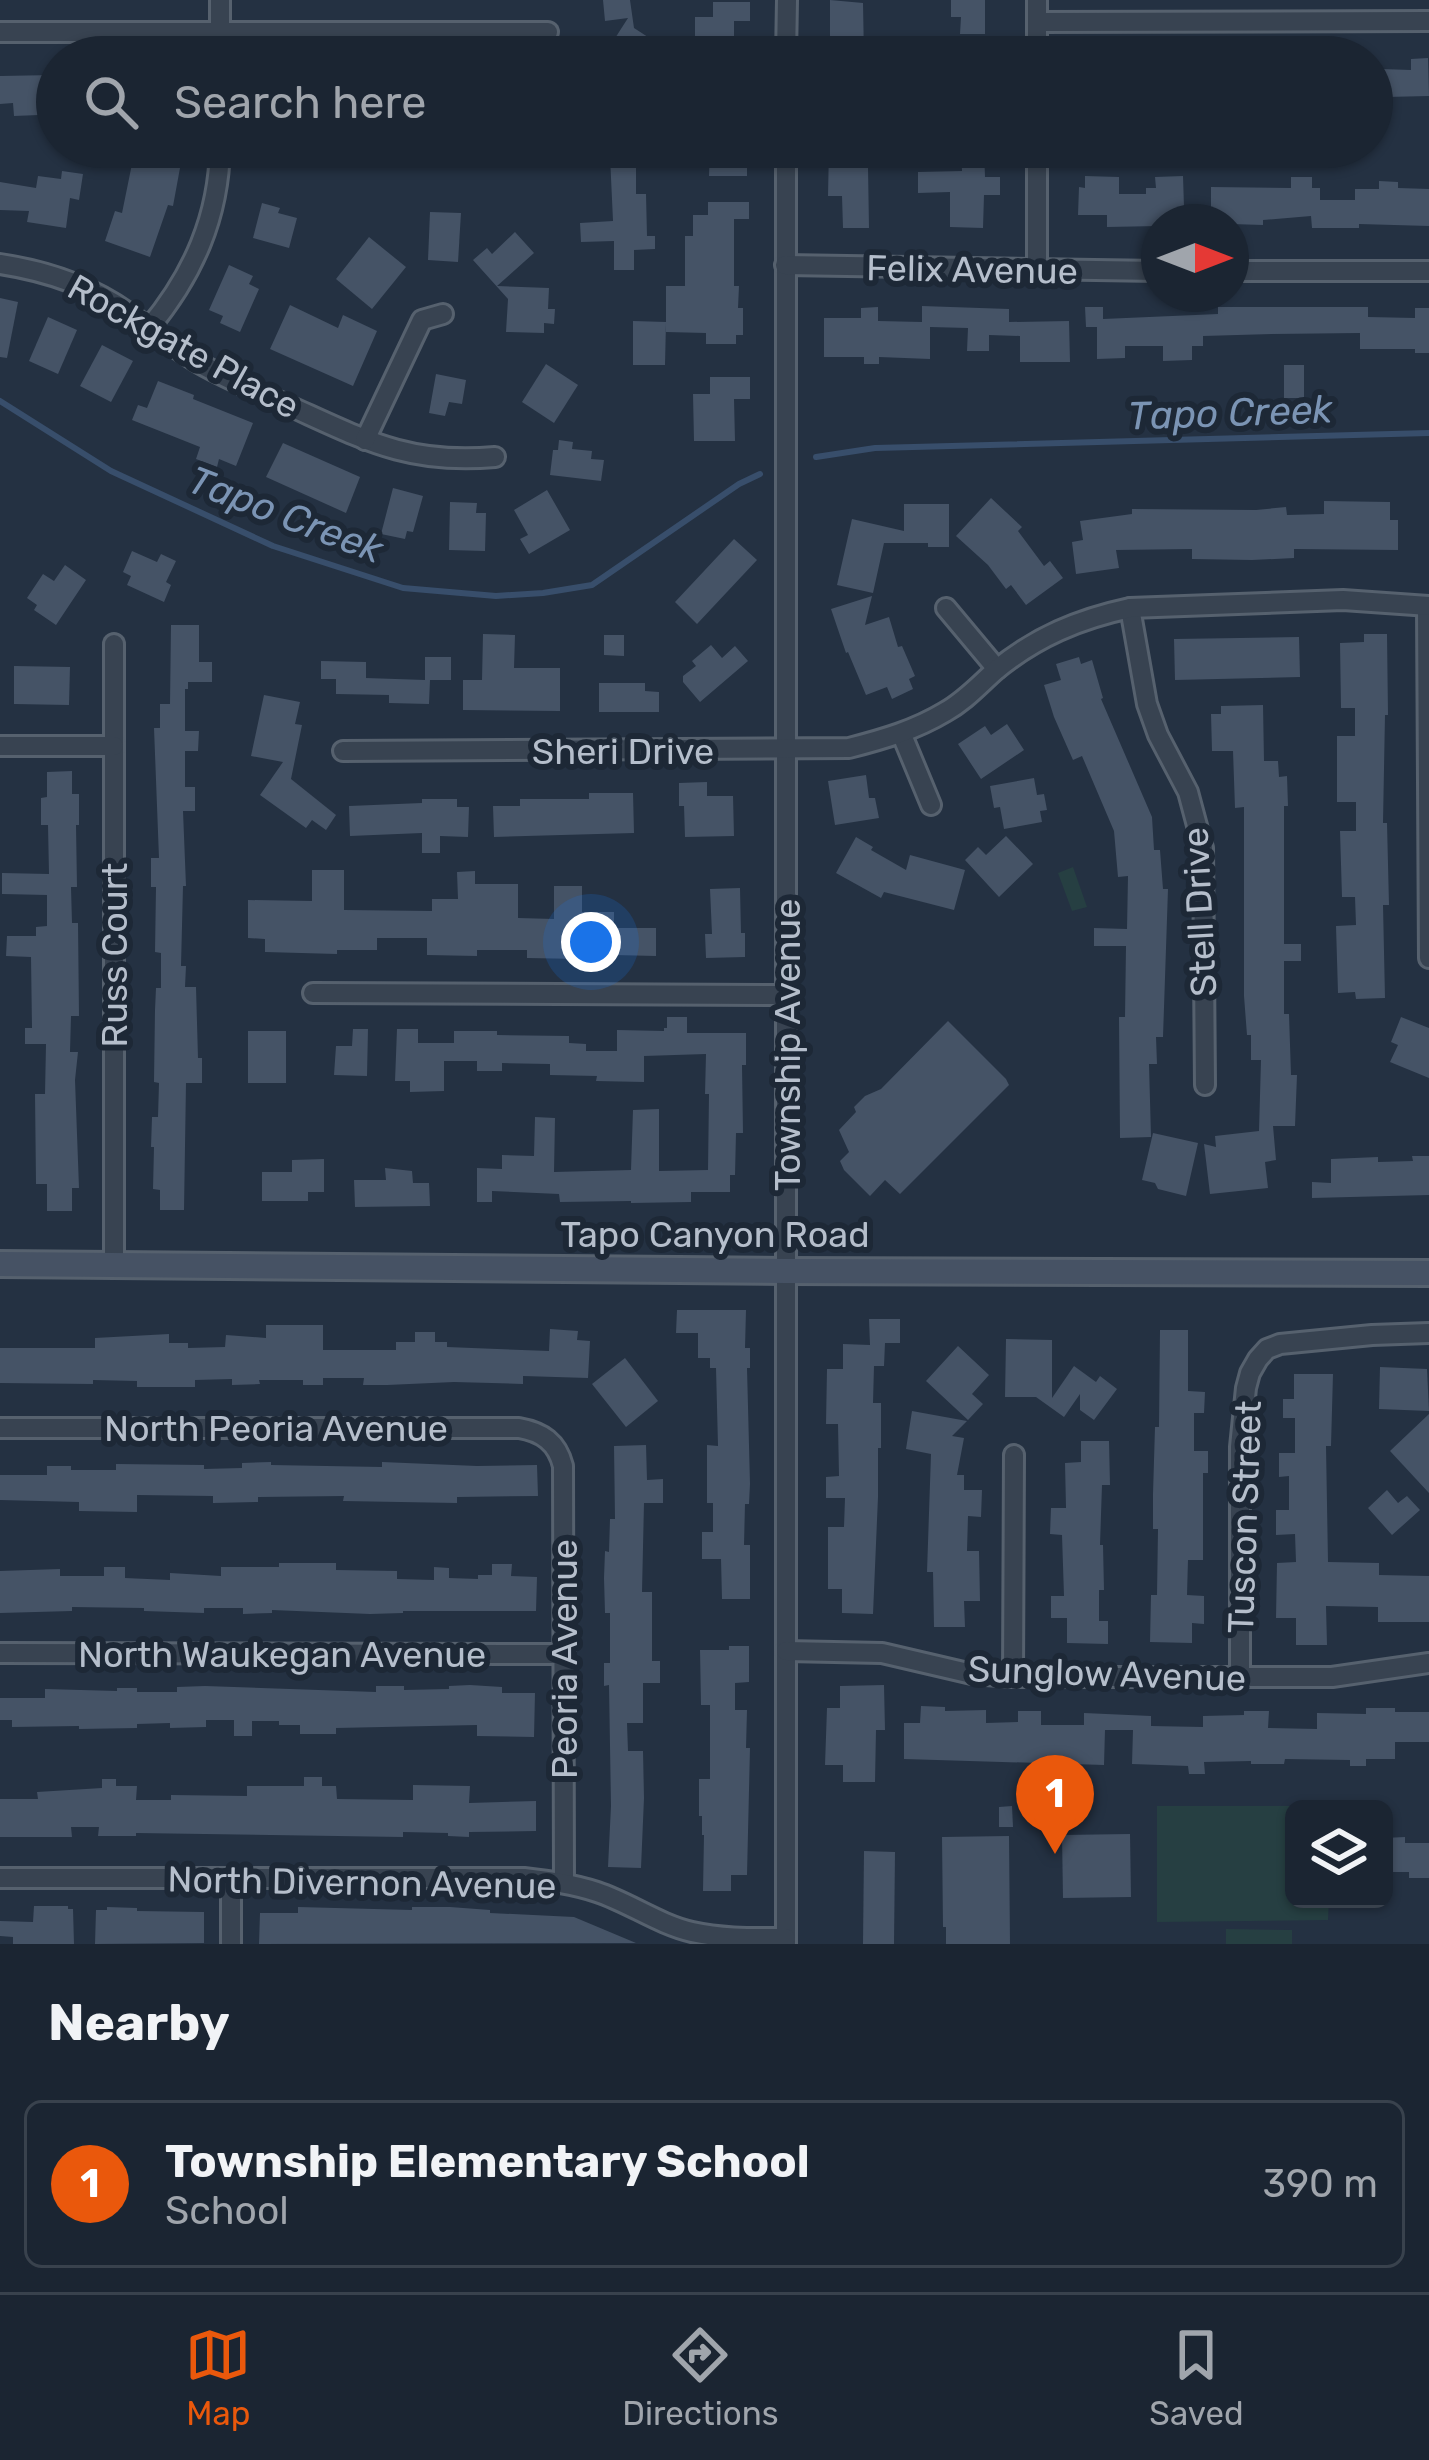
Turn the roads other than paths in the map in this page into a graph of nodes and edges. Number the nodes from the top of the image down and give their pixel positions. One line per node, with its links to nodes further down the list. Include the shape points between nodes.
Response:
1 (220, 0): 7 (street)
2 (787, 0): 10 (street)
3 (1037, 0): 5 (street)
4 (1429, 21): 5 (street)
5 (1037, 22): 11 (street)
6 (0, 32): 7 (street)
7 (220, 32): 8 (street); 9 (street)
8 (548, 32)
9 (220, 36)
10 (786, 36)
11 (1037, 36)
12 (217, 168): 22 (street, via 202,243)
13 (786, 168): 16 (street, Township Avenue)
14 (1037, 168): 17 (street)
15 (0, 264): 22 (street, Rockgate Place, via 64,279)
16 (785, 265): 17 (street, Felix Avenue); 34 (street, Township Avenue)
17 (1037, 271): 18 (street, Felix Avenue)
18 (1141, 271)
19 (1249, 271): 20 (street)
20 (1429, 271)
21 (443, 314): 23 (street, via 422,320)
22 (149, 328): 23 (street, Rockgate Place, via 196,361)
23 (365, 440): 24 (street, Rockgate Place, via 430,458)
24 (495, 457)
25 (1428, 606): 27 (street, Sheri Drive, via 1343,600); 36 (street, Sheri Drive)
26 (946, 608): 29 (street)
27 (1130, 608): 29 (street, Sheri Drive, via 1057,630); 39 (street, Stell Drive, via 1147,704 1188,792 1203,848)
28 (114, 644): 32 (street, Russ Court)
29 (997, 669): 30 (street, Sheri Drive, via 948,711)
30 (902, 735): 34 (street, Sheri Drive); 35 (street)
31 (0, 746): 32 (street)
32 (114, 746): 41 (street, Russ Court)
33 (343, 751): 34 (street, Sheri Drive)
34 (786, 751): 38 (street, Township Avenue)
35 (931, 805)
36 (1429, 958)
37 (314, 993): 38 (street)
38 (786, 995): 42 (street, Township Avenue)
39 (1205, 1085)
40 (0, 1264): 41 (main road, Tapo Canyon Road)
41 (114, 1266): 42 (main road, Tapo Canyon Road)
42 (787, 1271): 43 (main road, Tapo Canyon Road); 48 (street, Township Avenue)
43 (1429, 1274)
44 (1429, 1333): 53 (street, Tuscon Street, via 1280,1344 1250,1373 1240,1448)
45 (0, 1428): 46 (street, North Peoria Avenue, via 519,1428)
46 (550, 1440): 50 (street, Peoria Avenue, via 563,1466)
47 (1014, 1455): 52 (street)
48 (786, 1651): 52 (street, Sunglow Avenue, via 882,1653); 57 (street, Township Avenue)
49 (0, 1653): 50 (street, North Waukegan Avenue)
50 (565, 1654): 56 (street, Peoria Avenue)
51 (1429, 1663): 53 (street, Sunglow Avenue, via 1332,1677)
52 (1013, 1678): 53 (street, Sunglow Avenue)
53 (1240, 1678)
54 (0, 1878): 55 (street, North Divernon Avenue)
55 (231, 1878): 56 (street, North Divernon Avenue); 58 (street)
56 (564, 1882): 57 (street, North Divernon Avenue, via 692,1932)
57 (786, 1941)
58 (231, 1944)

